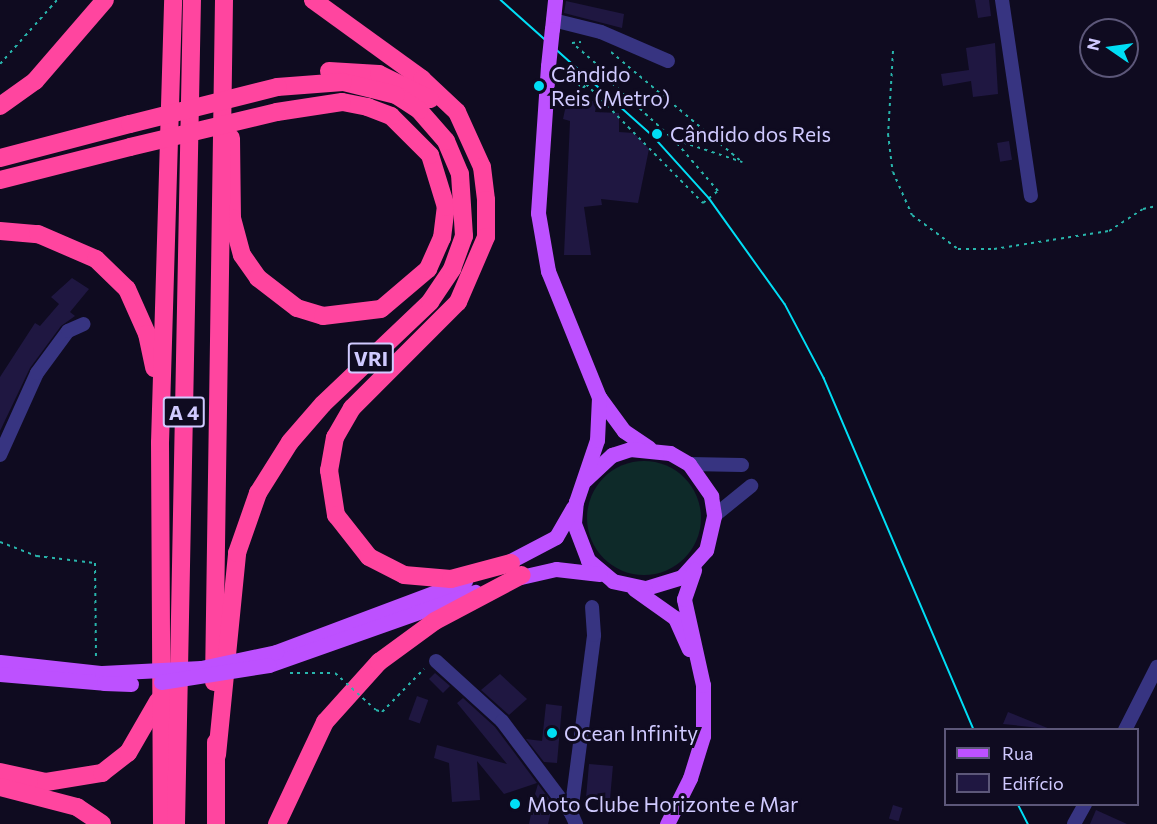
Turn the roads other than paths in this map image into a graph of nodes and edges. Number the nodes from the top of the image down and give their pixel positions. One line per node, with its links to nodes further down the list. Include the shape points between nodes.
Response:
1 (105, 0): 12 (highway, via 35,81)
2 (173, 0): 20 (highway)
3 (192, 0): 49 (highway, A 4)
4 (224, 0): 9 (highway, A 4)
5 (313, 0): 13 (highway, via 422,79 457,112)
6 (555, 0): 8 (main road)
7 (1002, 0): 16 (street)
8 (552, 25): 10 (street, via 601,32); 19 (main road, bridge, via 553,66 541,242)
9 (225, 54): 15 (highway, VRI, bridge, via 232,218 242,255 258,278 297,308 323,316 381,309 428,269 442,238 446,207 430,155 391,117 368,107 342,102 276,112 130,147); 42 (highway, A 4, via 212,630)
10 (668, 61)
11 (277, 87): 13 (highway, VRI, via 308,73 379,74 428,97); 14 (highway, VRI, bridge); 42 (highway, VRI, via 344,82 396,95 419,110 446,141 460,174 464,236 452,269 430,302 323,404 290,442 258,493 237,554)
12 (0, 106)
13 (467, 135): 30 (highway, via 482,167 486,200 486,237 474,272 442,319 352,408 336,437 330,490 347,535 384,567 404,575 451,579)
14 (0, 158)
15 (0, 180)
16 (1031, 196)
17 (0, 231): 20 (highway, via 67,243 96,259 127,290 147,334)
18 (84, 324): 22 (street, via 68,331 37,373)
19 (599, 397): 21 (main road, via 624,431); 25 (main road, via 598,432)
20 (160, 443): 40 (highway)
21 (649, 448): 23 (main road); 25 (main road, via 612,455)
22 (0, 455)
23 (689, 464): 24 (street); 28 (main road, via 711,496)
24 (742, 465)
25 (585, 480): 27 (main road)
26 (751, 486): 28 (street)
27 (576, 502): 30 (main road, via 556,537); 31 (main road, via 578,542)
28 (714, 516): 29 (main road, via 712,534)
29 (696, 565): 32 (main road, via 664,585); 39 (main road, via 684,599)
30 (517, 569): 31 (main road, via 582,568); 38 (main road, bridge, via 272,659 202,679); 51 (highway, via 379,662 325,722)
31 (602, 574): 32 (main road)
32 (625, 586): 39 (main road, via 675,618)
33 (592, 608): 46 (street, via 594,635)
34 (436, 661): 46 (street, via 502,721)
35 (0, 663): 38 (main road)
36 (1157, 667): 41 (street)
37 (0, 674): 38 (main road)
38 (100, 676)
39 (703, 685): 52 (main road, via 698,757)
40 (159, 699): 43 (highway, via 128,753 102,773 56,782); 48 (highway)
41 (1126, 728)
42 (217, 755): 50 (highway, A 4)
43 (0, 772)
44 (0, 787): 47 (highway, via 55,799)
45 (1084, 806): 53 (street)
46 (574, 818)
47 (102, 824)
48 (162, 824)
49 (176, 824)
50 (216, 824)
51 (277, 824)
52 (667, 824)
53 (1074, 824)

